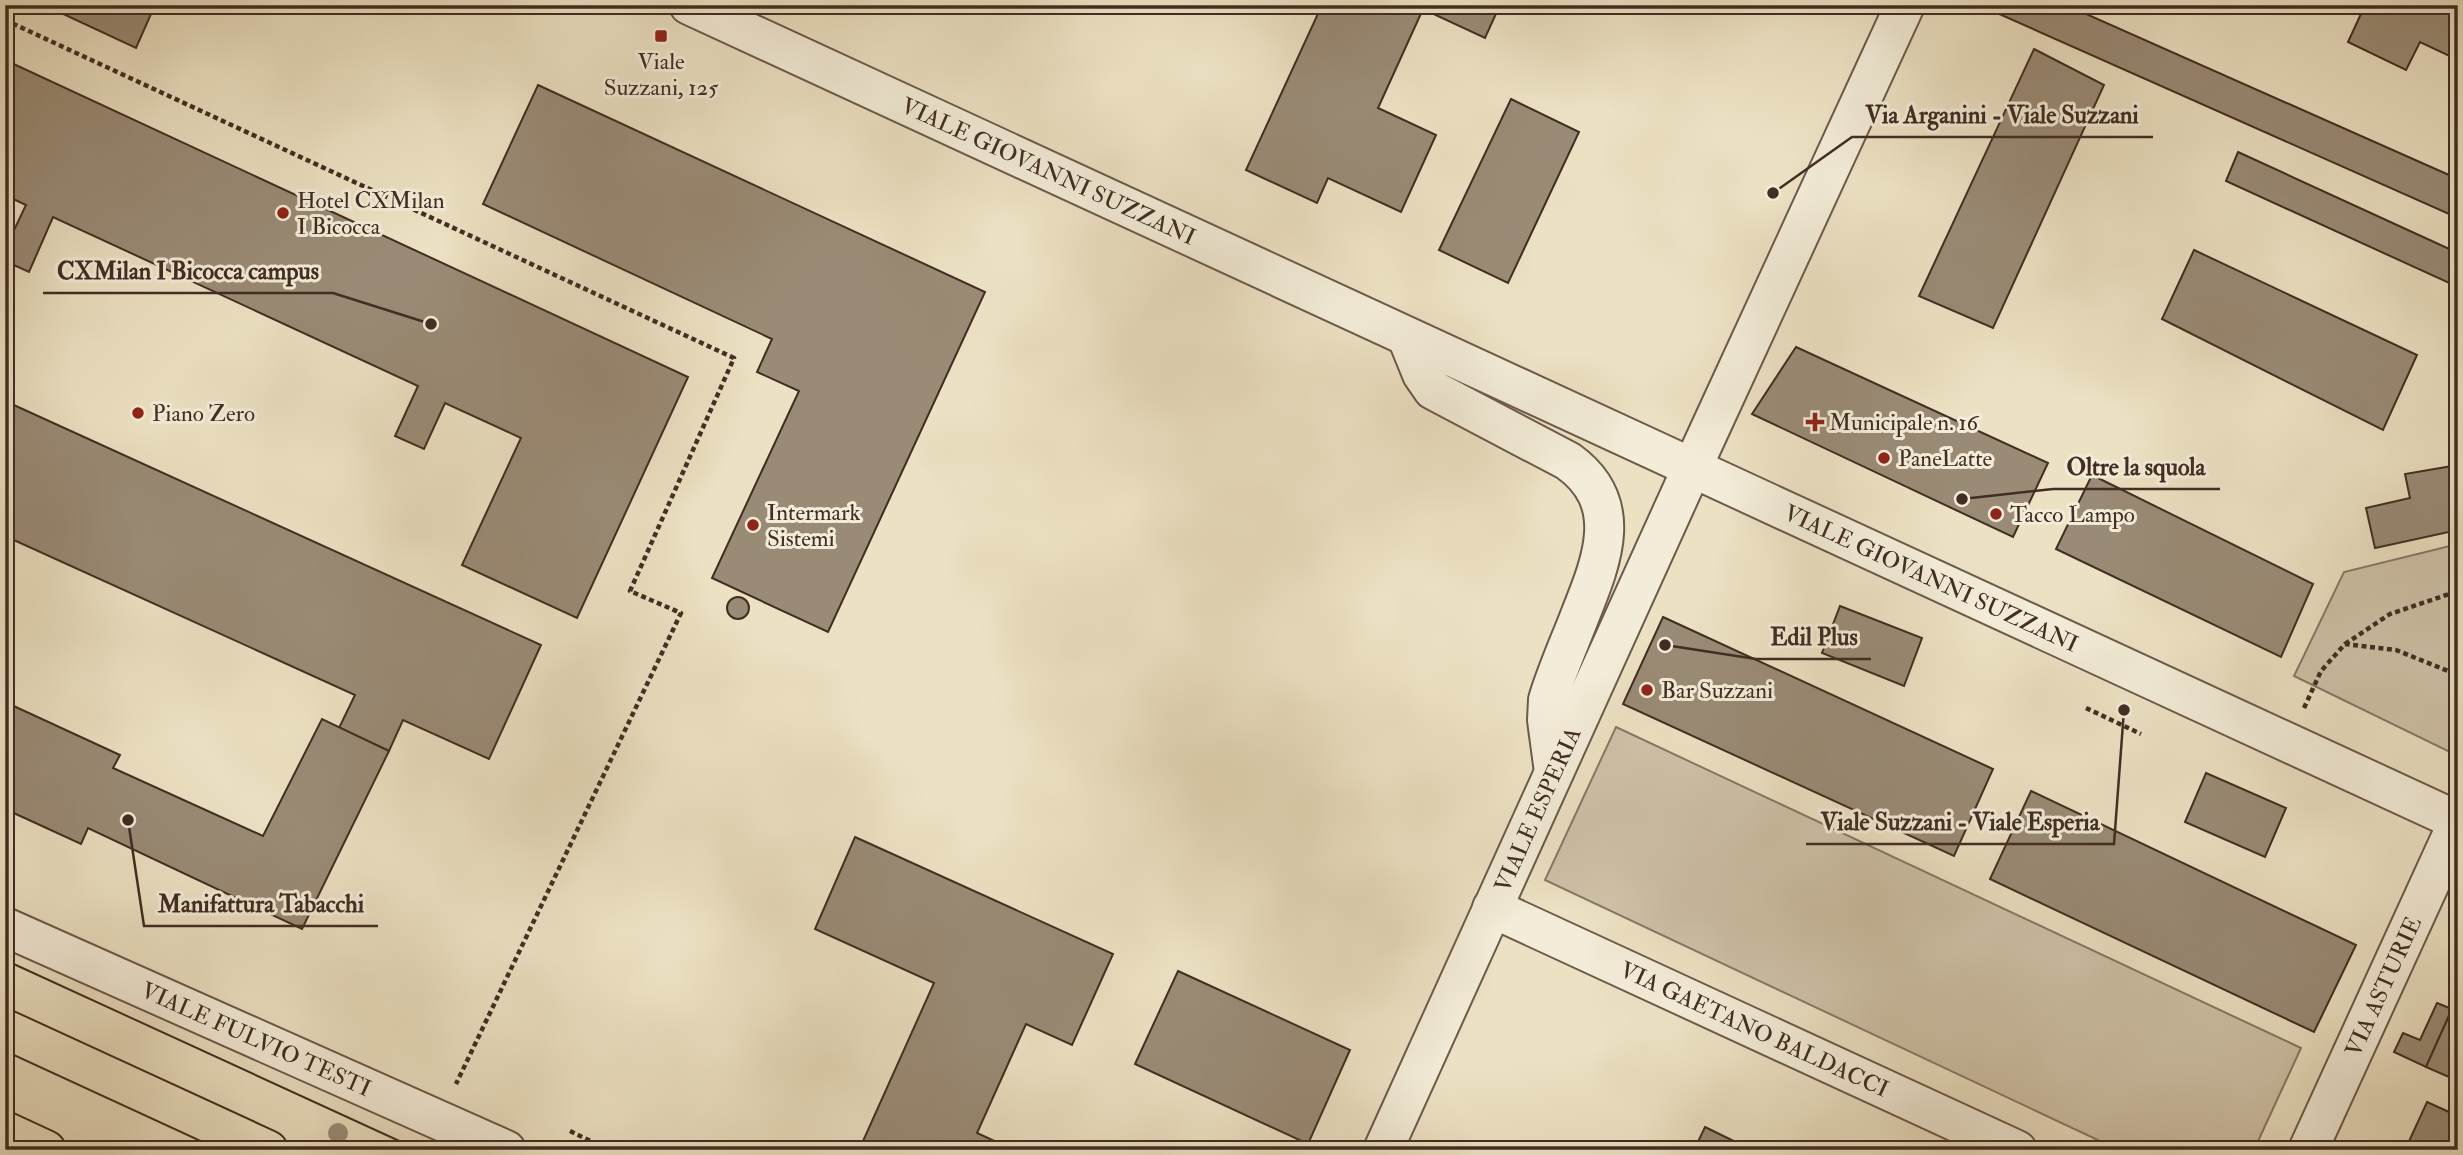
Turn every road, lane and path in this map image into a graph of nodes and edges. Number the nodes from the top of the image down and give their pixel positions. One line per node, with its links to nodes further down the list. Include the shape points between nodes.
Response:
1 (689, 5): 4 (street, VIALE GIOVANNI SUZZANI)
2 (1905, 5): 5 (street, VIALE ESPERIA)
3 (5, 20): 17 (path, via 734,358 630,591 681,613)
4 (1407, 337): 5 (street, VIALE GIOVANNI SUZZANI); 12 (street, via 1433,390 1585,472 1603,507 1605,529 1598,571 1548,700)
5 (1692, 468): 11 (street, VIALE GIOVANNI SUZZANI); 12 (street, VIALE ESPERIA)
6 (2458, 591): 7 (path, via 2390,614)
7 (2345, 644): 8 (path, via 2396,650); 11 (path, via 2321,671)
8 (2458, 675)
9 (2086, 708): 10 (path)
10 (2141, 734)
11 (2288, 743): 13 (street, VIALE GIOVANNI SUZZANI)
12 (1554, 773): 14 (street, VIALE ESPERIA)
13 (2458, 822): 26 (street, VIA ASTURIE)
14 (1492, 908): 24 (street, VIALE ESPERIA); 25 (street, VIA GAETANO BALDACCI)
15 (5, 926): 22 (street, VIALE FULVIO TESTI)
16 (5, 1029): 21 (main road)
17 (455, 1085)
18 (570, 1131): 23 (path)
19 (5, 1132): 20 (main road)
20 (46, 1150)
21 (268, 1150)
22 (506, 1150)
23 (609, 1150)
24 (1383, 1150)
25 (2017, 1150)
26 (2308, 1150)

